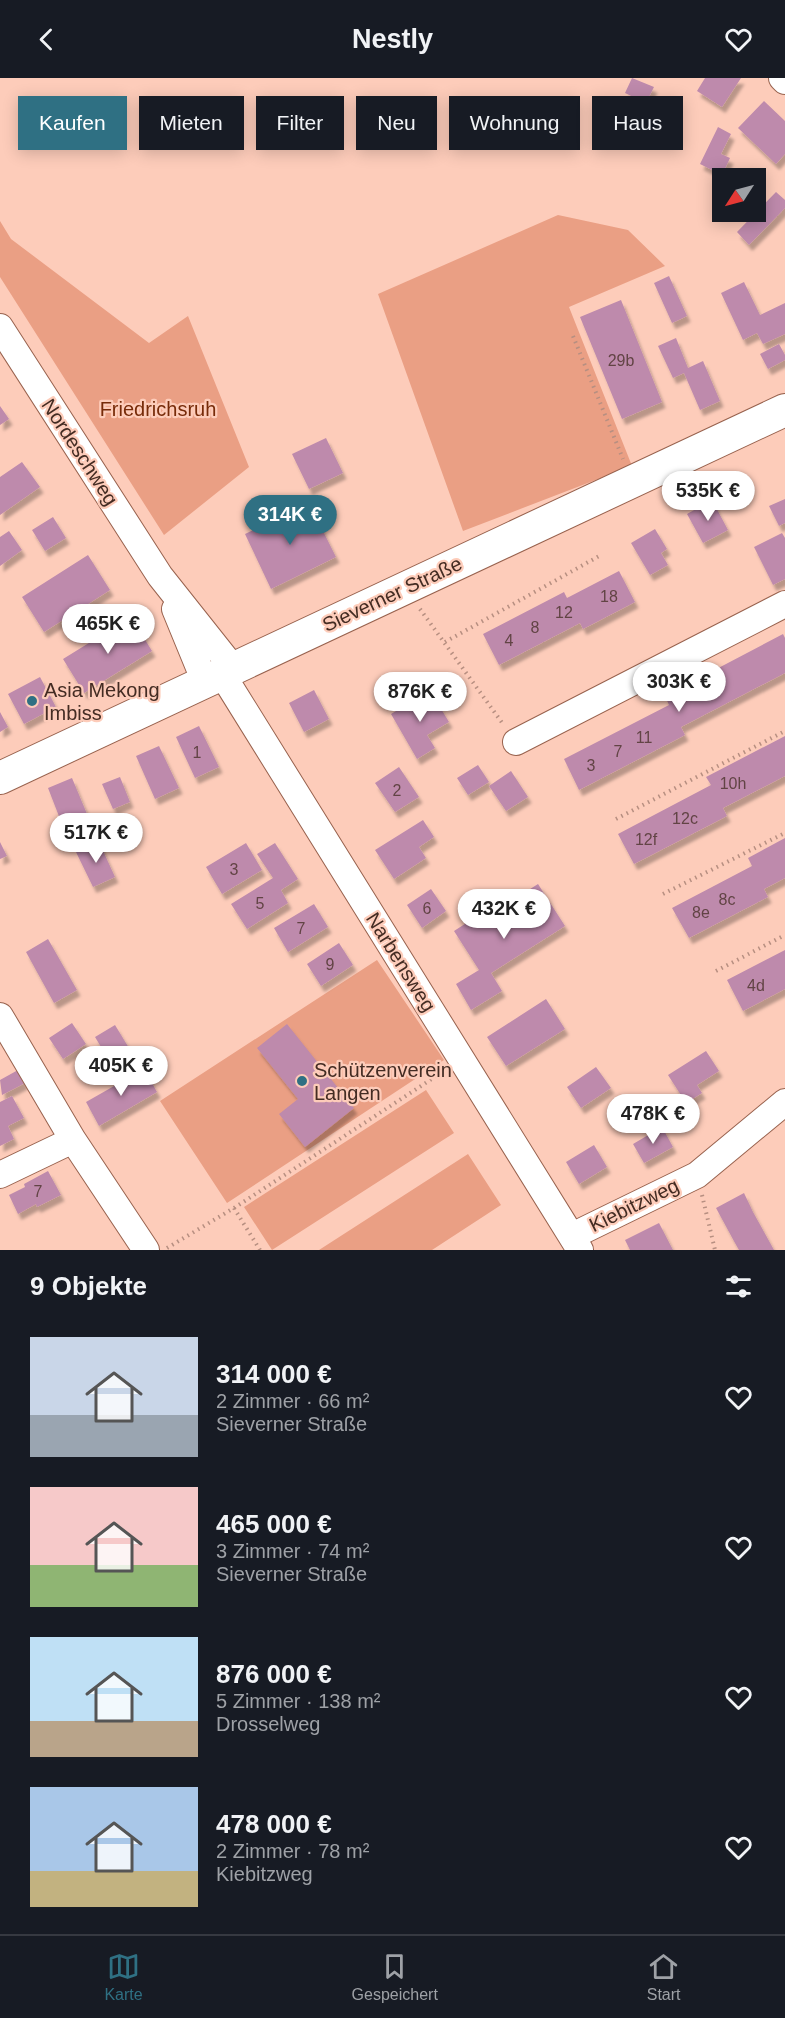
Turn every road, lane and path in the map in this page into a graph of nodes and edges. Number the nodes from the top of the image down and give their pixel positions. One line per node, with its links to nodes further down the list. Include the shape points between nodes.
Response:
1 (782, 78): 2 (street)
2 (785, 81)
3 (0, 327): 11 (street, Nordeschweg)
4 (573, 336): 6 (path)
5 (785, 410): 6 (main road, Sieverner Straße)
6 (632, 482): 11 (main road, Sieverner Straße)
7 (602, 555): 10 (path)
8 (785, 604): 13 (street)
9 (423, 614): 10 (path)
10 (445, 642): 13 (path)
11 (220, 675): 14 (main road, Sieverner Straße); 27 (street, Narbensweg)
12 (785, 731): 15 (path)
13 (516, 742)
14 (0, 778)
15 (616, 819)
16 (785, 833): 17 (path)
17 (663, 894)
18 (785, 935): 19 (path)
19 (716, 971)
20 (0, 1016): 23 (street)
21 (435, 1077): 26 (path)
22 (785, 1102): 25 (street, Kiebitzweg)
23 (73, 1140): 24 (street); 28 (street)
24 (0, 1174)
25 (697, 1175): 27 (street, Kiebitzweg); 31 (path, Kiebitzweg)
26 (234, 1208): 29 (path); 30 (path)
27 (576, 1243)
28 (146, 1250)
29 (164, 1250)
30 (260, 1250)
31 (715, 1250)

